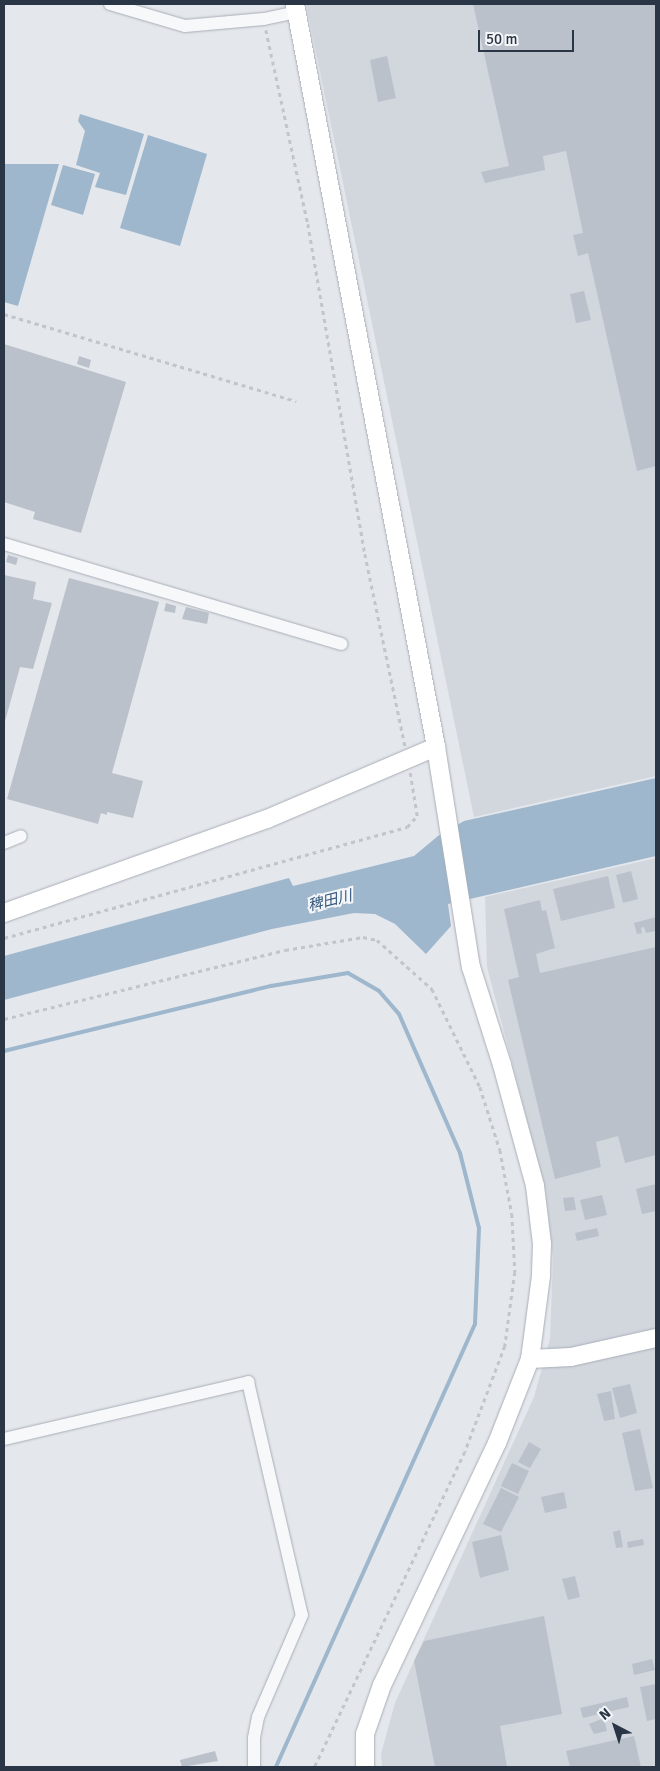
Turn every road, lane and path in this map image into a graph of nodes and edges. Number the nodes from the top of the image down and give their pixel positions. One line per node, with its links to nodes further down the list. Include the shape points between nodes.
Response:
1 (110, 4): 3 (street, via 185,26)
2 (295, 8): 3 (street); 8 (street)
3 (264, 19): 9 (path, via 308,224 365,554)
4 (4, 314): 5 (path)
5 (296, 401)
6 (4, 544): 7 (street)
7 (341, 644)
8 (436, 747): 9 (street); 16 (street, via 470,968 502,1065 540,1213 542,1276)
9 (408, 759): 12 (street, via 267,819); 13 (path, via 417,816 407,827)
10 (21, 836): 11 (street)
11 (4, 843)
12 (4, 913)
13 (4, 938)
14 (4, 1019): 19 (path, via 276,952 363,937 377,940 432,989 480,1087 500,1150 512,1214 515,1272 506,1339 465,1452)
15 (656, 1338): 16 (street, via 571,1357)
16 (530, 1359): 20 (street, via 497,1443 382,1685 365,1734)
17 (4, 1439): 18 (street, via 248,1382 302,1616 258,1717)
18 (254, 1767)
19 (315, 1767)
20 (365, 1767)

